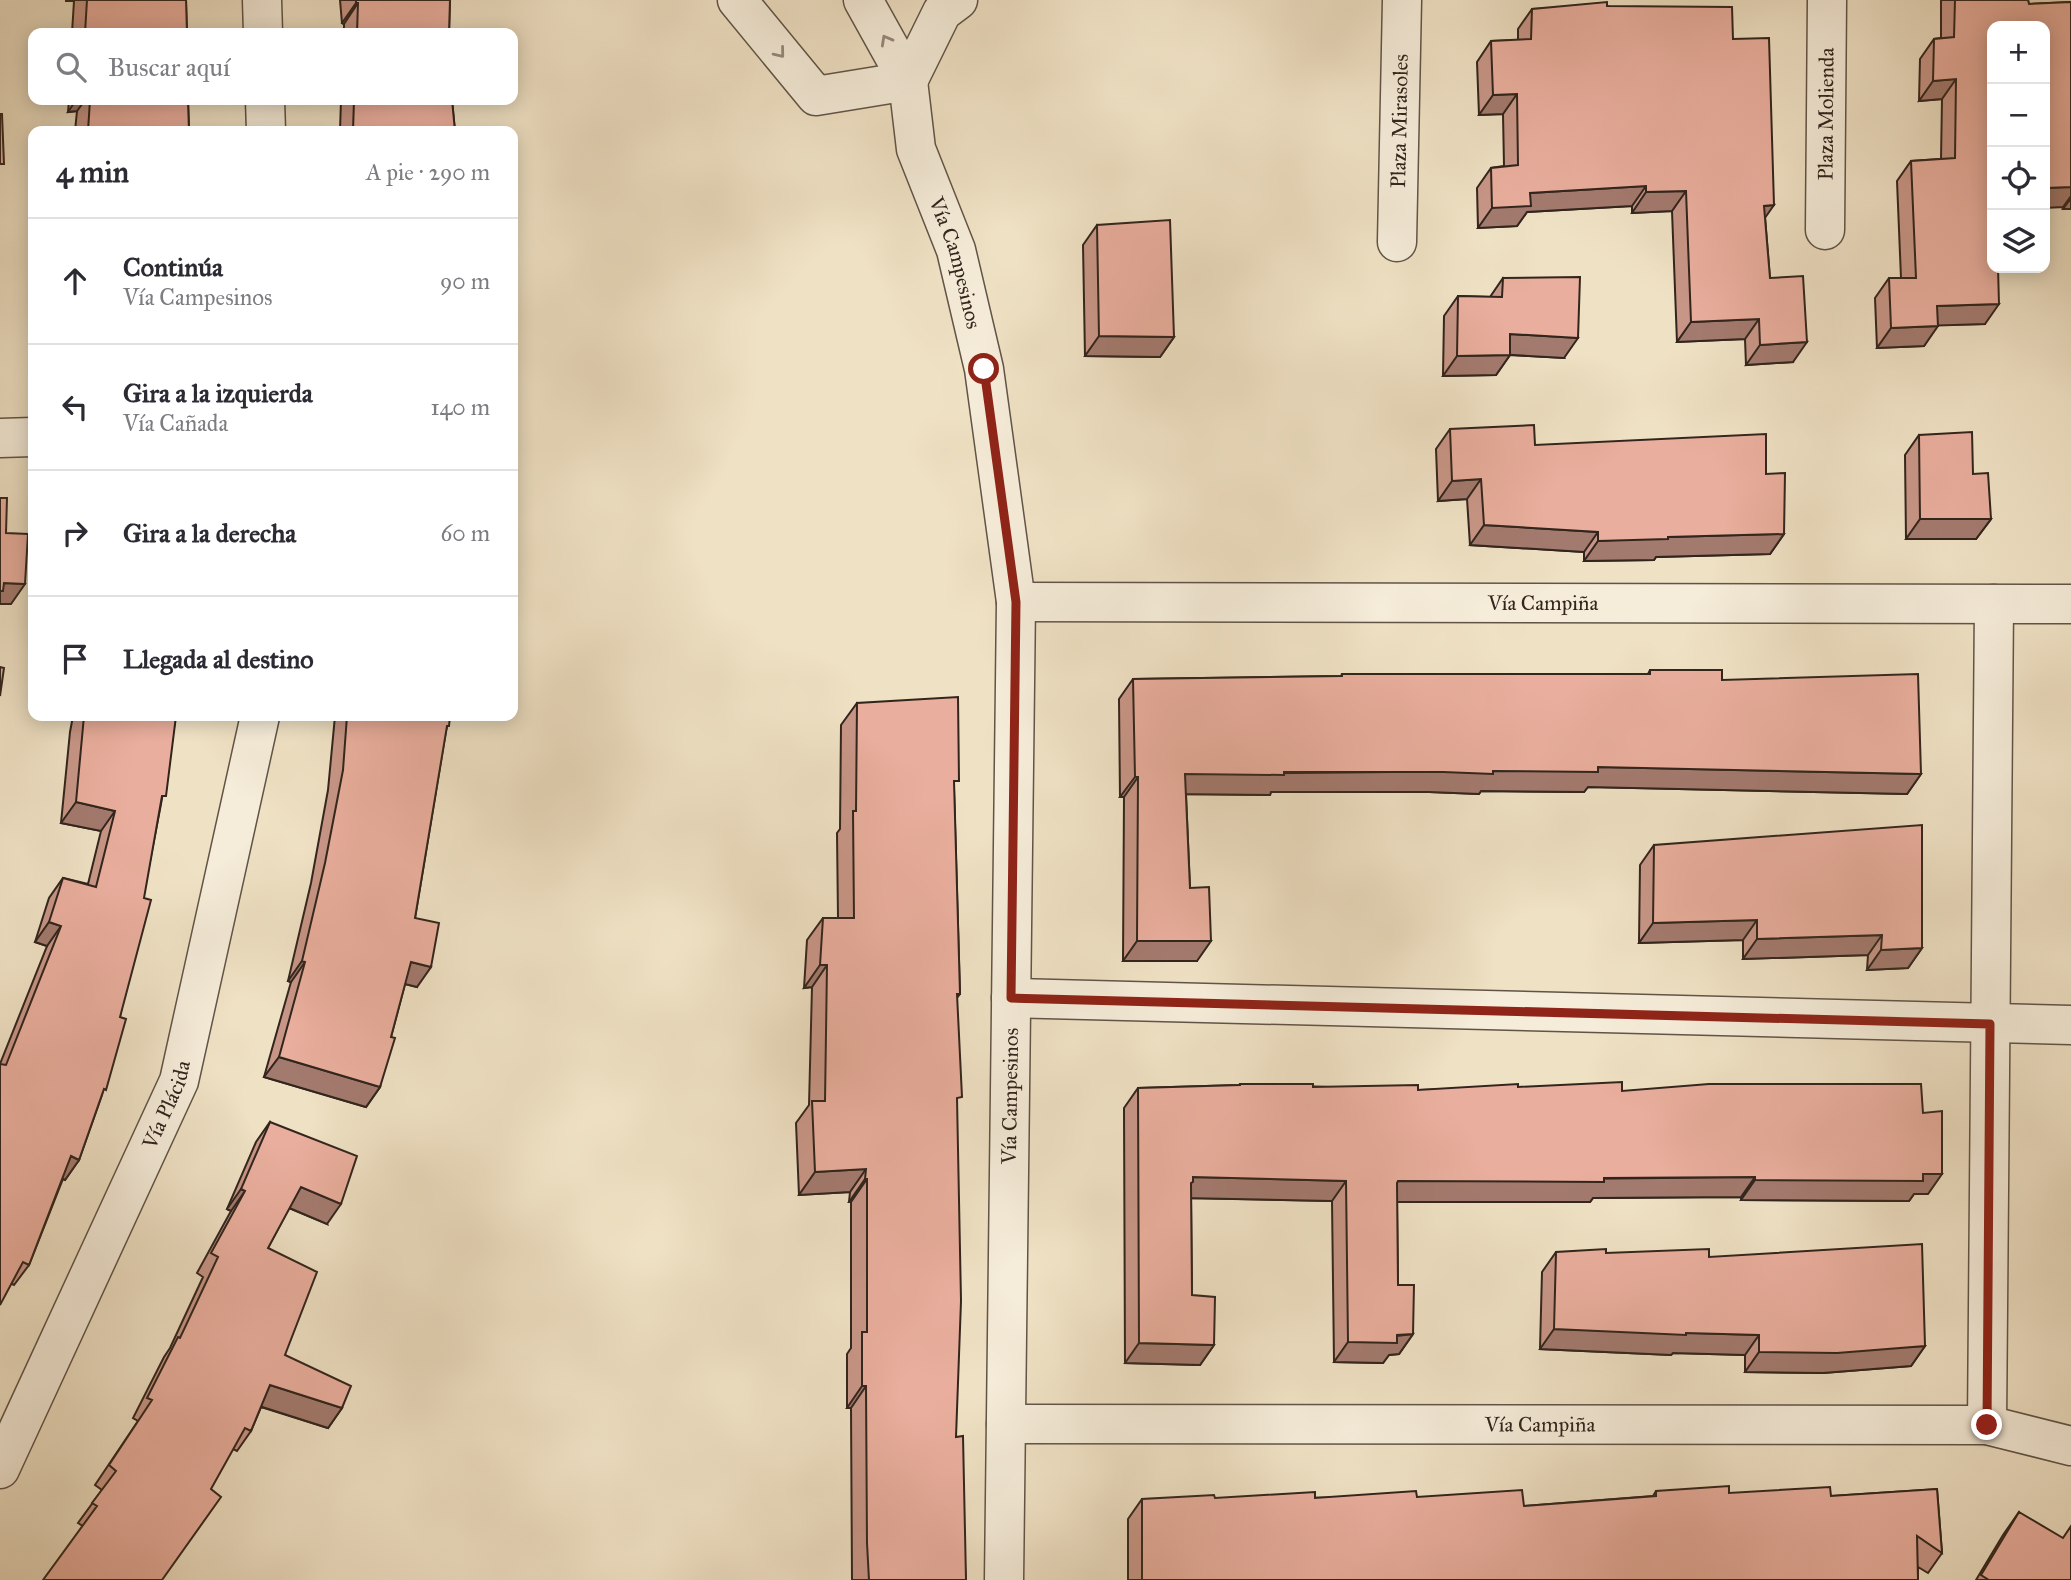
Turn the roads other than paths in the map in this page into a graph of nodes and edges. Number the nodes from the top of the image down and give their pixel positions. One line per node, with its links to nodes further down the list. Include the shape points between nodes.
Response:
1 (262, 0): 7 (street)
2 (737, 0): 8 (street, one-way to 8, via 816,96)
3 (863, 0): 8 (street, Vía Campesinos, one-way to 3)
4 (958, 0): 8 (street, via 942,12)
5 (1402, 0): 12 (street, Plaza Mirasoles)
6 (1827, 0): 11 (street, Plaza Molienda)
7 (263, 28)
8 (908, 81): 15 (street, Vía Campesinos, via 916,149 957,250 984,369)
9 (265, 105): 10 (street)
10 (265, 126)
11 (1825, 230)
12 (1397, 242)
13 (28, 437): 14 (street)
14 (0, 438)
15 (1016, 602): 16 (street, Vía Campiña); 19 (street, Vía Campesinos)
16 (1994, 604): 17 (street, Vía Campiña); 20 (street)
17 (2071, 604)
18 (259, 721): 25 (street, Vía Plácida, via 179,1081)
19 (1011, 998): 20 (street); 22 (street, Vía Campesinos)
20 (1990, 1024): 21 (street); 23 (street)
21 (2071, 1025)
22 (1006, 1424): 23 (street, Vía Campiña); 26 (street, Vía Campesinos)
23 (1987, 1425): 24 (street, Vía Campiña)
24 (2071, 1446)
25 (0, 1469)
26 (1004, 1580)

